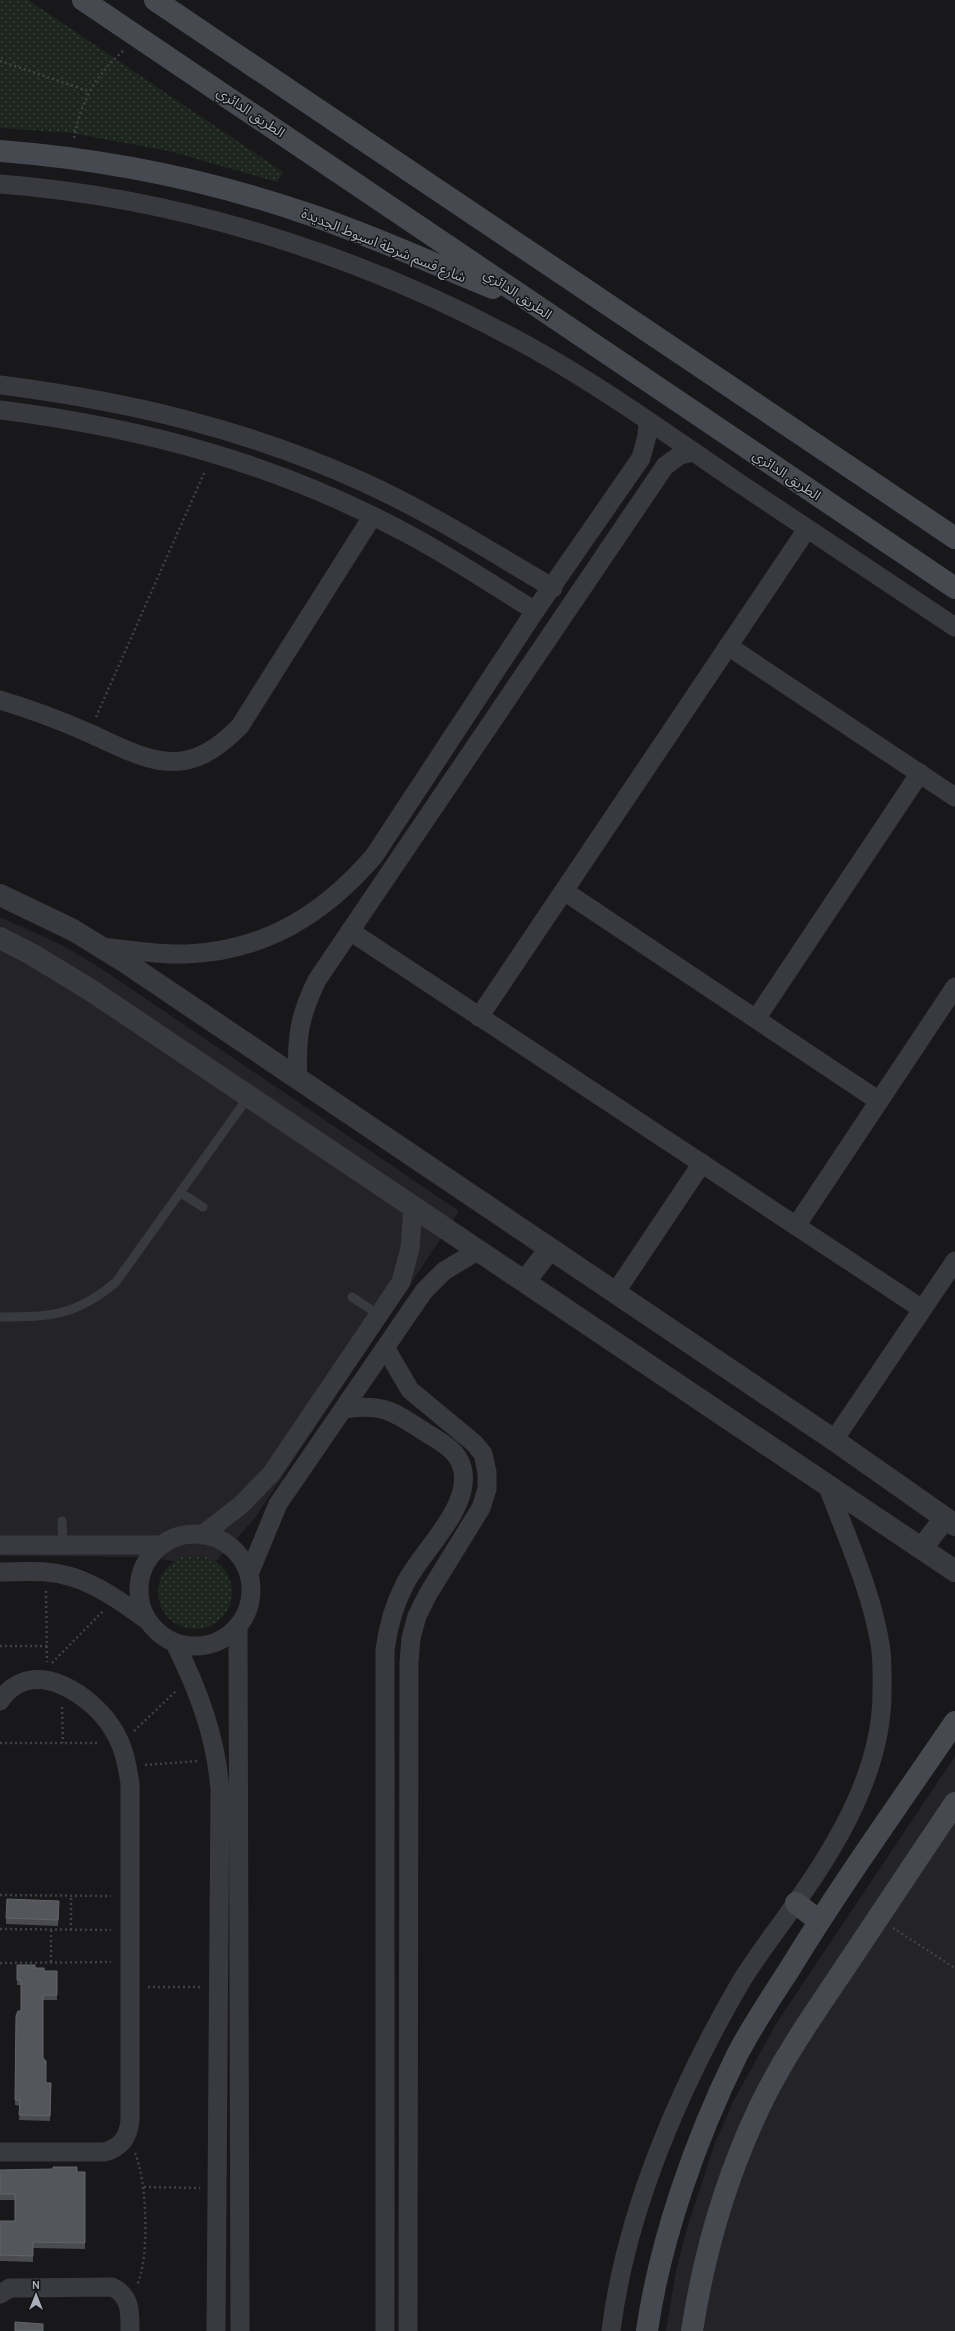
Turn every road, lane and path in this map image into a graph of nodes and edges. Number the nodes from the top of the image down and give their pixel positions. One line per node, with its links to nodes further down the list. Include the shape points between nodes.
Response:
1 (83, 0): 3 (main road, الطريق الدائري)
2 (155, 0): 21 (main road)
3 (141, 39): 5 (path, via 111,61); 9 (main road, الطريق الدائري)
4 (0, 61): 5 (path)
5 (88, 92): 7 (path, via 76,124)
6 (0, 151): 7 (main road, شارع قسم شرطة اسيوط الجديدة)
7 (73, 159): 9 (main road, شارع قسم شرطة اسيوط الجديدة, via 171,176 307,213 373,237)
8 (0, 184): 13 (street, via 96,195 162,207 339,260 408,288 502,333 554,361)
9 (531, 303): 23 (main road, الطريق الدائري)
10 (0, 385): 11 (street)
11 (92, 399): 14 (street); 22 (street, via 229,431 320,463 408,504)
12 (0, 410): 14 (street)
13 (648, 421): 15 (street); 17 (street)
14 (88, 424): 16 (street, via 130,431)
15 (643, 451): 18 (street); 22 (street)
16 (213, 452): 19 (street, via 321,491); 28 (path)
17 (694, 452): 18 (street, via 680,455); 20 (street)
18 (665, 466): 33 (street)
19 (372, 516): 24 (street, via 436,550); 28 (street, via 240,726 222,744 200,756 176,762 151,760)
20 (807, 529): 25 (street); 26 (street)
21 (955, 538)
22 (552, 588): 24 (street)
23 (955, 588)
24 (536, 611): 35 (street, via 374,856 330,901 304,919 276,933 248,944 217,951 156,953)
25 (955, 627)
26 (728, 646): 29 (street); 31 (street)
27 (0, 700): 28 (street, via 36,711)
28 (89, 733)
29 (920, 773): 30 (street); 38 (street)
30 (955, 797)
31 (564, 891): 37 (street); 38 (street)
32 (0, 895): 35 (street, via 44,915)
33 (350, 931): 37 (street); 39 (street, via 317,980 307,1001 296,1046)
34 (0, 938): 40 (street, via 63,972)
35 (102, 947): 39 (street)
36 (955, 987): 41 (street)
37 (479, 1017): 42 (street)
38 (756, 1019): 41 (street)
39 (298, 1080): 47 (street)
40 (249, 1096): 43 (lane); 44 (street)
41 (879, 1101): 46 (street)
42 (702, 1163): 46 (street); 51 (street)
43 (181, 1193): 45 (lane); 55 (lane, via 130,1265 103,1293 87,1303 56,1315)
44 (413, 1206): 48 (street); 54 (street, via 410,1248 401,1282)
45 (203, 1207)
46 (796, 1226): 53 (street)
47 (550, 1249): 50 (street); 51 (street)
48 (479, 1250): 50 (street); 56 (street, via 434,1280)
49 (955, 1261): 53 (street)
50 (525, 1281): 59 (street)
51 (615, 1292): 58 (street)
52 (352, 1297): 54 (lane)
53 (922, 1310): 58 (street)
54 (379, 1315): 62 (street, via 271,1474 241,1505)
55 (0, 1317)
56 (386, 1349): 57 (street); 115 (street, via 410,1390 462,1432 482,1454 487,1472 487,1489 481,1508 428,1594 417,1616 411,1638)
57 (344, 1409): 70 (street, via 278,1504); 114 (street, via 372,1406 384,1409 419,1428 454,1451 462,1466 464,1482 462,1495 453,1513 406,1582 396,1603 389,1624 385,1650)
58 (834, 1440): 61 (street)
59 (828, 1487): 66 (street); 90 (street, via 872,1608 881,1645 882,1697 876,1742 858,1795 829,1853)
60 (62, 1521): 64 (lane)
61 (950, 1522): 66 (street)
62 (202, 1534): 65 (street, via 188,1534); 70 (street, via 226,1544 240,1557)
63 (0, 1544): 64 (street)
64 (63, 1544): 65 (street)
65 (162, 1545): 72 (street, via 144,1566 140,1579 141,1607)
66 (922, 1548): 67 (street)
67 (955, 1571)
68 (0, 1572): 69 (street)
69 (46, 1572): 71 (street, via 89,1583); 76 (path)
70 (249, 1574): 73 (street, via 250,1601 246,1614)
71 (116, 1598): 72 (street); 76 (path, via 47,1668)
72 (147, 1620): 74 (street, via 164,1637)
73 (238, 1626): 74 (street, via 225,1637 210,1644 192,1646); 104 (street)
74 (176, 1642): 77 (street)
75 (0, 1646): 76 (path)
76 (47, 1646)
77 (192, 1676): 83 (path); 84 (street, via 207,1717)
78 (61, 1684): 79 (street, via 47,1681 22,1683 11,1689); 82 (path); 83 (street, via 87,1698 114,1731)
79 (0, 1701)
80 (955, 1722): 92 (main road)
81 (0, 1743): 82 (path)
82 (63, 1743): 83 (path)
83 (120, 1743): 85 (street)
84 (216, 1760): 85 (path); 102 (street, via 220,1790)
85 (128, 1767): 89 (street)
86 (955, 1803): 91 (main road)
87 (0, 1895): 88 (path)
88 (71, 1896): 89 (path); 95 (path)
89 (130, 1896): 96 (street)
90 (796, 1903): 92 (main road); 116 (street, via 744,1977 701,2053 671,2120 627,2251)
91 (878, 1918): 100 (path); 118 (main road, via 798,2038 775,2077 744,2140 718,2212 706,2257)
92 (819, 1920): 117 (main road, via 738,2054 720,2092 675,2212 651,2301)
93 (0, 1929): 94 (path)
94 (51, 1930): 95 (path); 99 (path)
95 (71, 1930): 96 (path)
96 (130, 1930): 97 (street)
97 (130, 1961): 99 (path); 101 (street)
98 (0, 1962): 99 (path)
99 (51, 1962)
100 (955, 1968)
101 (130, 1987): 102 (path); 105 (street, via 130,2121)
102 (218, 1987): 103 (street)
103 (217, 2132): 104 (street); 108 (street)
104 (241, 2132): 113 (street)
105 (126, 2136): 106 (street, via 118,2147 105,2152); 107 (path, via 139,2160)
106 (0, 2152)
107 (144, 2187): 108 (path); 110 (path, via 143,2268)
108 (217, 2189): 112 (street)
109 (0, 2294): 110 (street, via 10,2288 104,2286 118,2290)
110 (128, 2301): 111 (street)
111 (130, 2331)
112 (216, 2331)
113 (240, 2331)
114 (385, 2331)
115 (408, 2331)
116 (611, 2331)
117 (647, 2331)
118 (692, 2331)

